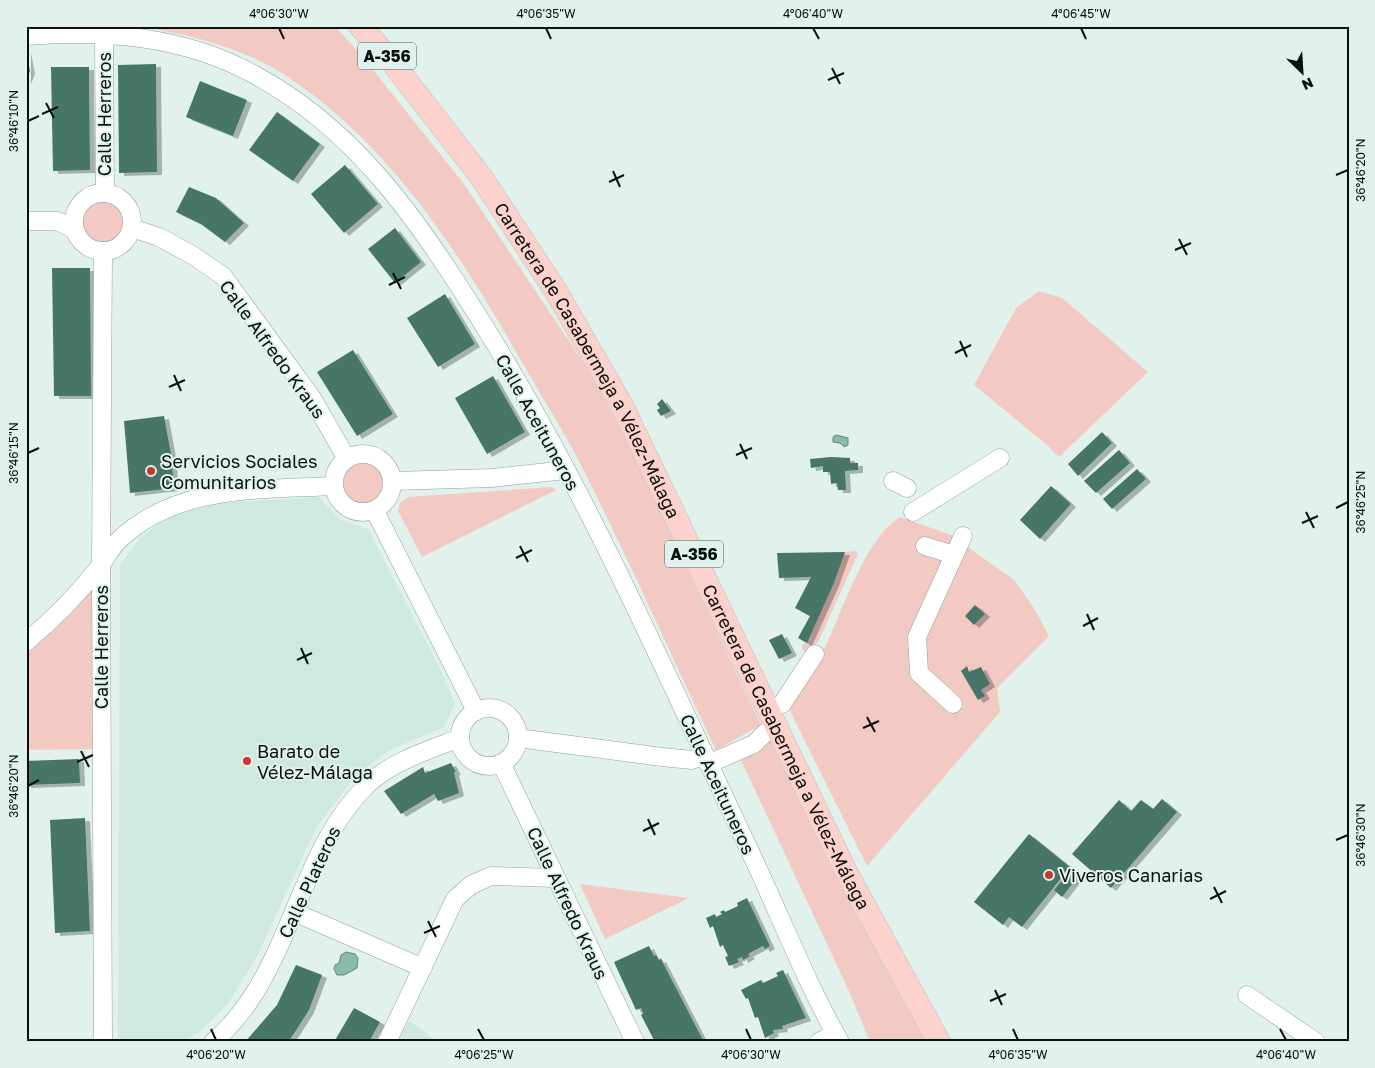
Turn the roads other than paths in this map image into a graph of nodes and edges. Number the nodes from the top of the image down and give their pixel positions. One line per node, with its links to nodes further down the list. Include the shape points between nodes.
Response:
1 (360, 26): 40 (main road, Carretera de Casabermeja a Vélez-Málaga / A-356, via 482,178 557,292 618,398 846,872)
2 (104, 34): 3 (street, Calle Aceituneros, via 77,32); 4 (street, Calle Herreros); 11 (street, Calle Aceituneros, via 144,38 206,52 247,71 306,107 357,150 451,273 498,348)
3 (26, 36)
4 (105, 193): 6 (street, via 86,198); 7 (street, via 123,200 132,218)
5 (26, 220): 6 (street)
6 (74, 221): 8 (street, via 84,245)
7 (132, 228): 8 (street, via 122,245); 10 (street, Calle Alfredo Kraus, via 159,237 223,276 312,398)
8 (103, 251): 19 (street, Calle Herreros)
9 (1000, 458): 15 (street)
10 (347, 459): 12 (street, via 358,454 371,454 390,469); 13 (street, via 339,466)
11 (566, 470): 12 (street, via 492,478); 28 (street, Calle Aceituneros)
12 (393, 481): 14 (street, via 392,493)
13 (334, 486): 14 (street, via 344,506 364,513); 19 (street, via 194,497 152,516 117,541)
14 (375, 511): 24 (street)
15 (913, 512)
16 (963, 536): 18 (street)
17 (925, 546): 18 (street)
18 (954, 555): 23 (street, via 917,637 919,673)
19 (101, 565): 20 (street, via 56,617); 35 (street, Calle Herreros)
20 (26, 642)
21 (816, 654): 22 (street)
22 (782, 704)
23 (953, 704)
24 (476, 711): 26 (street, via 461,727); 27 (street, via 488,708 504,713 516,726)
25 (765, 733): 28 (street, via 754,744)
26 (460, 738): 29 (street, via 462,750 479,764); 31 (street, Calle Plateros, via 410,757 370,783 344,811 316,861)
27 (518, 738): 28 (street, via 662,758); 29 (street, via 516,748)
28 (706, 760): 34 (street, Calle Aceituneros)
29 (502, 763): 30 (street, Calle Alfredo Kraus)
30 (556, 878): 32 (street, via 491,876 471,885 456,899); 38 (street, Calle Alfredo Kraus)
31 (294, 912): 32 (street); 36 (street, Calle Plateros, via 271,967 254,996)
32 (424, 968): 37 (street)
33 (1248, 995): 41 (street)
34 (837, 1037): 39 (street)
35 (103, 1042)
36 (213, 1042)
37 (387, 1042)
38 (635, 1042)
39 (818, 1042)
40 (939, 1042)
41 (1316, 1042)

